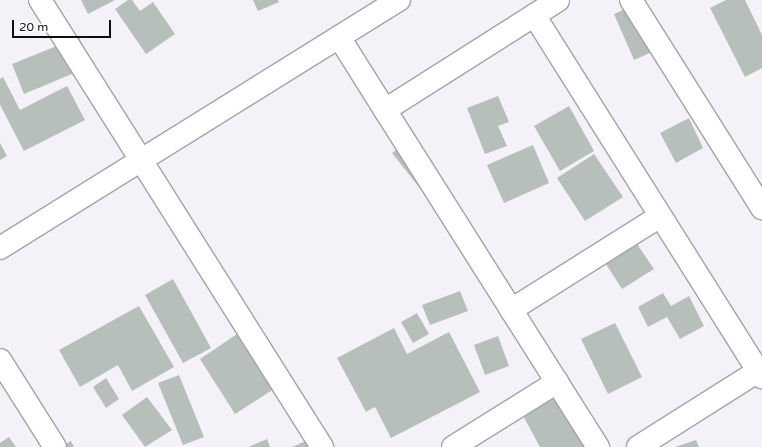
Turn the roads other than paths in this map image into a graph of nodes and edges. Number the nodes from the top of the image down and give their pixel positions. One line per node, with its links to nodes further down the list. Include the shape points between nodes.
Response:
1 (40, 0): 8 (street)
2 (399, 0): 6 (street)
3 (558, 0): 5 (street)
4 (631, 0): 9 (street)
5 (534, 15): 7 (street); 10 (street)
6 (339, 37): 7 (street); 8 (street)
7 (385, 110): 12 (street)
8 (141, 160): 11 (street); 17 (street)
9 (762, 208)
10 (660, 216): 12 (street); 14 (street)
11 (0, 248)
12 (511, 310): 15 (street)
13 (0, 360): 16 (street)
14 (760, 374): 20 (street)
15 (557, 382): 18 (street); 19 (street)
16 (55, 447)
17 (322, 447)
18 (453, 447)
19 (598, 447)
20 (638, 447)

